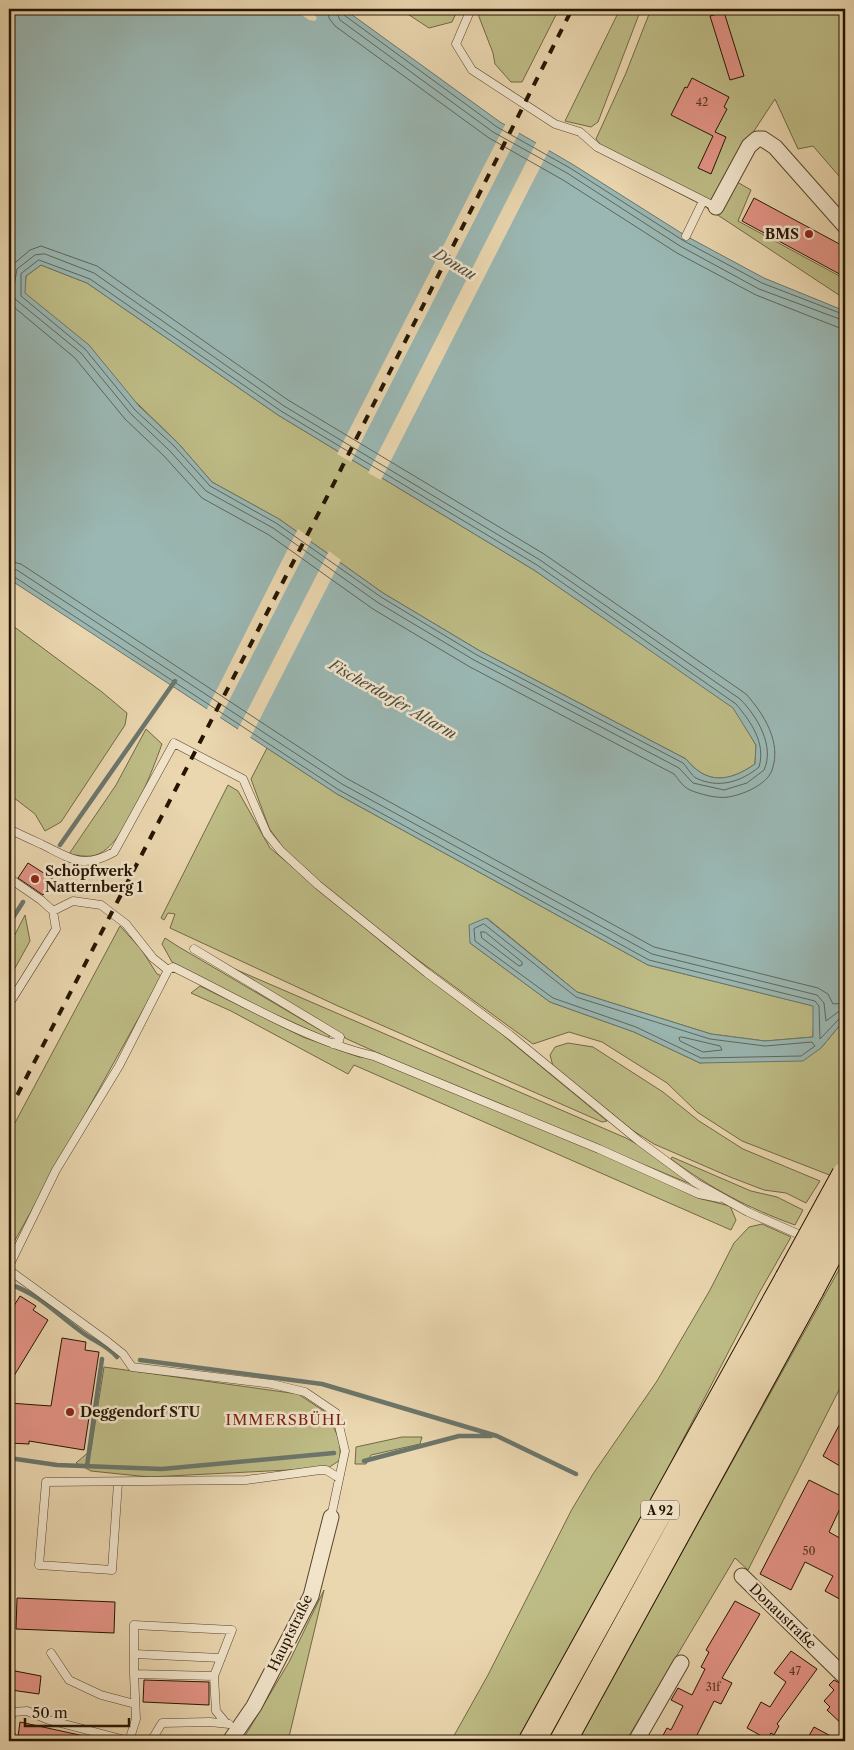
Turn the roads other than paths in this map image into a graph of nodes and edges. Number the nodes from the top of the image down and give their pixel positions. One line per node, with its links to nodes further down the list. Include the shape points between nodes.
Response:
1 (471, 9): 2 (lane, via 456,44 472,70 555,124 580,132 597,147)
2 (709, 204): 3 (street, via 749,146 757,139 763,139 775,147); 4 (lane)
3 (845, 226)
4 (686, 236)
5 (9, 829): 13 (lane, via 64,857 88,861 102,859 114,852 174,743 243,778 267,834 318,885 639,1141 696,1183)
6 (11, 880): 7 (lane)
7 (53, 911): 9 (lane, via 73,901 101,905 126,924 153,958); 10 (lane, via 56,929)
8 (194, 949): 11 (lane, via 340,1037)
9 (168, 970): 11 (lane, via 173,967); 18 (lane, via 119,1066 56,1170)
10 (9, 1004)
11 (333, 1044): 13 (lane, via 401,1067 699,1194)
12 (845, 1175): 20 (highway, A 92, bridge)
13 (725, 1199): 15 (lane)
14 (845, 1225): 20 (highway, A 92, bridge)
15 (819, 1243)
16 (828, 1247): 17 (lane)
17 (836, 1251)
18 (9, 1266)
19 (9, 1270): 21 (lane, via 115,1348 132,1367 272,1384 305,1392 336,1413 345,1451)
20 (799, 1284): 39 (highway, A 92); 40 (highway, A 92)
21 (339, 1478): 22 (lane, via 320,1470 246,1480); 23 (lane)
22 (118, 1483): 22 (lane, via 46,1482 38,1565 112,1570)
23 (332, 1517): 34 (street, Hauptstraße, via 310,1596 254,1706)
24 (742, 1576): 31 (street, Donaustraße)
25 (51, 1653): 32 (lane, via 69,1680 101,1695)
26 (134, 1654): 27 (lane); 27 (lane, via 134,1625 232,1630); 29 (lane)
27 (221, 1658): 30 (lane)
28 (681, 1663): 41 (street)
29 (134, 1674): 30 (lane); 32 (lane)
30 (214, 1676): 34 (lane, via 216,1711)
31 (845, 1677)
32 (135, 1704): 33 (lane, via 136,1719 129,1741 27,1711 14,1712)
33 (9, 1721)
34 (232, 1725): 37 (lane, via 162,1724); 38 (street, Hauptstraße)
35 (9, 1730): 36 (lane)
36 (14, 1741)
37 (151, 1741)
38 (230, 1741)
39 (532, 1741)
40 (563, 1741)
41 (636, 1741)

